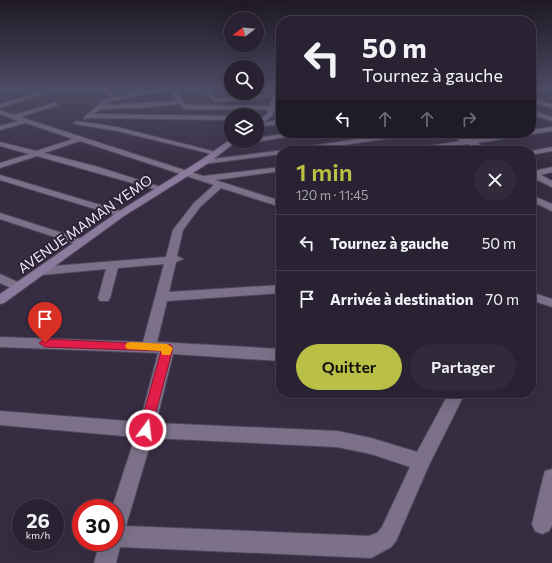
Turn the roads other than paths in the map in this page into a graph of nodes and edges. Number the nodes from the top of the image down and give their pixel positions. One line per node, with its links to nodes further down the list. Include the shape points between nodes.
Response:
1 (7, 114): 7 (street)
2 (19, 114): 7 (street)
3 (270, 114): 12 (street)
4 (544, 114): 6 (street)
5 (536, 115): 6 (street)
6 (539, 115): 10 (street)
7 (13, 116): 11 (street)
8 (91, 116): 9 (street); 13 (street)
9 (224, 118)
10 (552, 119)
11 (25, 120): 16 (street); 19 (street)
12 (265, 120)
13 (77, 123): 19 (street); 39 (street, via 117,129)
14 (276, 123): 15 (street)
15 (264, 124)
16 (0, 128)
17 (552, 129): 18 (street)
18 (536, 131)
19 (59, 132): 27 (street)
20 (536, 133): 26 (street)
21 (276, 137): 28 (street)
22 (373, 138): 31 (street)
23 (409, 138): 32 (street)
24 (461, 138): 29 (street)
25 (494, 138): 29 (street)
26 (552, 138)
27 (79, 139): 38 (street); 45 (street)
28 (264, 139)
29 (469, 142): 33 (street); 34 (street)
30 (0, 144): 38 (street)
31 (320, 146)
32 (426, 146)
33 (448, 146)
34 (477, 146)
35 (224, 148): 39 (street, AVENUE MAMAN YEMO)
36 (552, 149): 37 (street)
37 (536, 152)
38 (35, 153): 42 (street); 52 (street)
39 (216, 153): 41 (street, AVENUE MAMAN YEMO)
40 (276, 153): 41 (street)
41 (204, 162): 45 (street, AVENUE MAMAN YEMO)
42 (0, 166)
43 (552, 169): 46 (street)
44 (276, 170): 49 (street)
45 (186, 172): 49 (street); 52 (street, AVENUE MAMAN YEMO)
46 (536, 173)
47 (536, 176): 50 (street)
48 (0, 177): 58 (street)
49 (200, 179): 51 (street)
50 (552, 184)
51 (219, 185): 54 (street); 61 (street, via 197,205 178,230)
52 (160, 188): 58 (street, AVENUE MAMAN YEMO)
53 (276, 194): 54 (street)
54 (259, 197): 56 (street)
55 (536, 200): 57 (street)
56 (276, 202)
57 (552, 208)
58 (121, 214): 60 (street, AVENUE MAMAN YEMO)
59 (0, 216): 60 (street)
60 (80, 242): 63 (street, AVENUE MAMAN YEMO)
61 (174, 259): 62 (street); 66 (street)
62 (113, 264): 63 (street); 67 (street)
63 (41, 271): 64 (street, AVENUE MAMAN YEMO)
64 (7, 283): 69 (street, AVENUE MAMAN YEMO)
65 (276, 289): 66 (street)
66 (162, 297): 72 (street)
67 (104, 298)
68 (536, 298): 70 (street)
69 (0, 300)
70 (552, 303)
71 (0, 342): 72 (street)
72 (149, 347): 73 (street)
73 (167, 348): 74 (street); 77 (street)
74 (276, 356)
75 (454, 398): 78 (street)
76 (0, 418): 77 (street)
77 (146, 430): 78 (street, via 337,439); 80 (street)
78 (422, 462): 82 (street, via 389,534 384,540 371,546)
79 (552, 478): 81 (street)
80 (124, 500)
81 (542, 524)
82 (124, 536)
83 (108, 551): 84 (street)
84 (105, 563)

